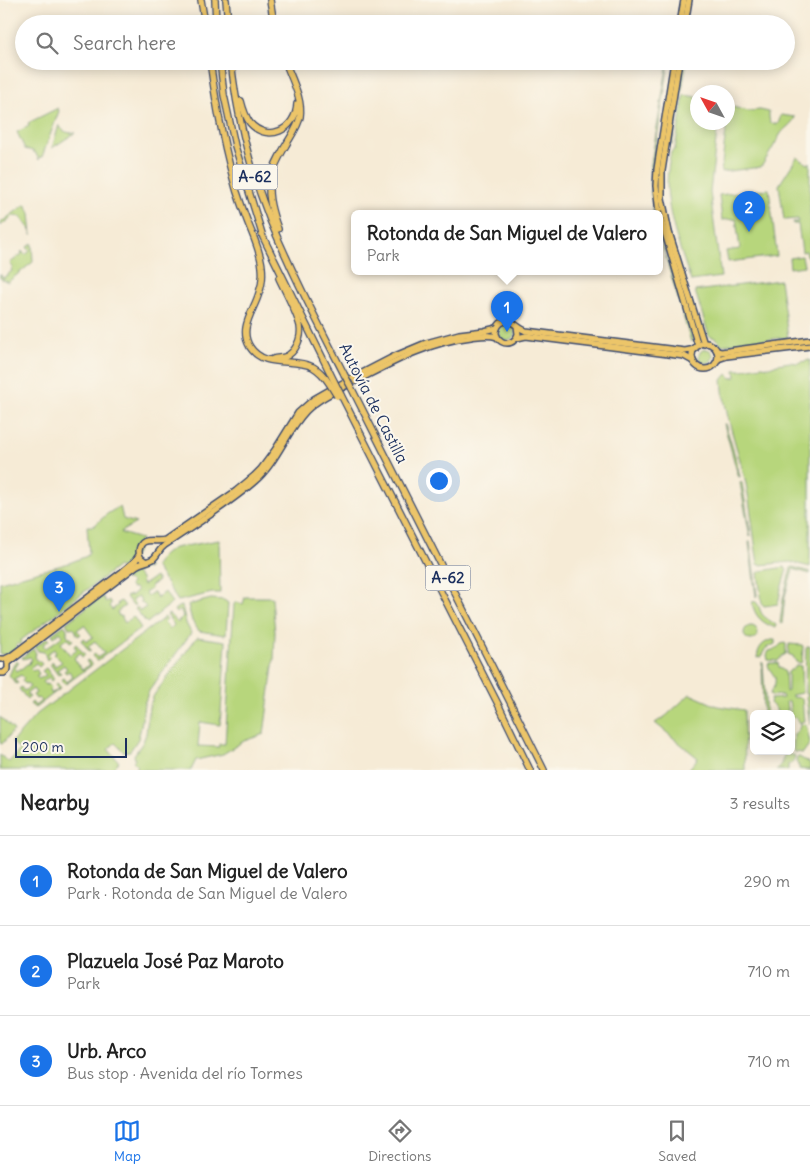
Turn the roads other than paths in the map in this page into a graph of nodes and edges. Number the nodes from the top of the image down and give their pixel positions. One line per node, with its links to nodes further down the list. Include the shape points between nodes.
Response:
1 (201, 0): 7 (highway)
2 (215, 0): 8 (highway)
3 (226, 0): 9 (highway)
4 (270, 0): 10 (highway)
5 (684, 0): 11 (main road)
6 (689, 0): 12 (main road)
7 (204, 15)
8 (216, 15)
9 (227, 15)
10 (272, 15)
11 (682, 15)
12 (686, 15)
13 (211, 70): 34 (highway, via 230,167 262,265 259,295 246,325 246,340 257,355)
14 (221, 70): 21 (highway, Autovía de Castilla / A-62)
15 (232, 70): 24 (highway, Autovía de Castilla / A-62, via 246,144 258,186)
16 (233, 70): 20 (highway, via 246,116 251,124 269,133 284,129 294,120 297,100)
17 (288, 70): 20 (highway)
18 (673, 70): 22 (main road, via 657,169)
19 (678, 70): 30 (main road, via 662,170 662,198)
20 (292, 80): 24 (highway, via 299,99 300,116 272,170 269,188 274,218)
21 (235, 146): 34 (highway, via 261,239 300,328 298,342 290,353); 36 (highway, Autovía de Castilla / A-62, via 263,237)
22 (658, 210)
23 (663, 228): 30 (main road)
24 (300, 287): 44 (highway, Autovía de Castilla / A-62, bridge)
25 (517, 326): 26 (main road, via 509,321); 28 (main road); 30 (main road, via 526,331 685,351)
26 (497, 328): 27 (main road); 37 (main road, via 426,343 309,402 254,476 165,540)
27 (497, 337): 28 (main road, via 504,343); 38 (main road, via 461,338 428,346 317,402 301,416 256,481)
28 (517, 338): 35 (main road, via 526,336 684,356)
29 (810, 340): 32 (main road)
30 (699, 346): 32 (main road, via 712,345); 35 (main road)
31 (810, 346): 33 (main road)
32 (717, 351): 33 (main road)
33 (718, 358): 35 (main road, via 715,365 706,369)
34 (269, 359): 36 (highway, via 313,367)
35 (693, 361)
36 (331, 382): 43 (highway, Autovía de Castilla / A-62, bridge, via 359,431)
37 (155, 541): 38 (main road); 39 (main road, via 145,541)
38 (159, 550): 40 (main road, via 154,558)
39 (139, 555): 40 (main road); 41 (main road, via 122,572)
40 (145, 561): 41 (main road)
41 (4, 660): 42 (main road, via 8,669)
42 (0, 673)
43 (530, 770)
44 (544, 770)

